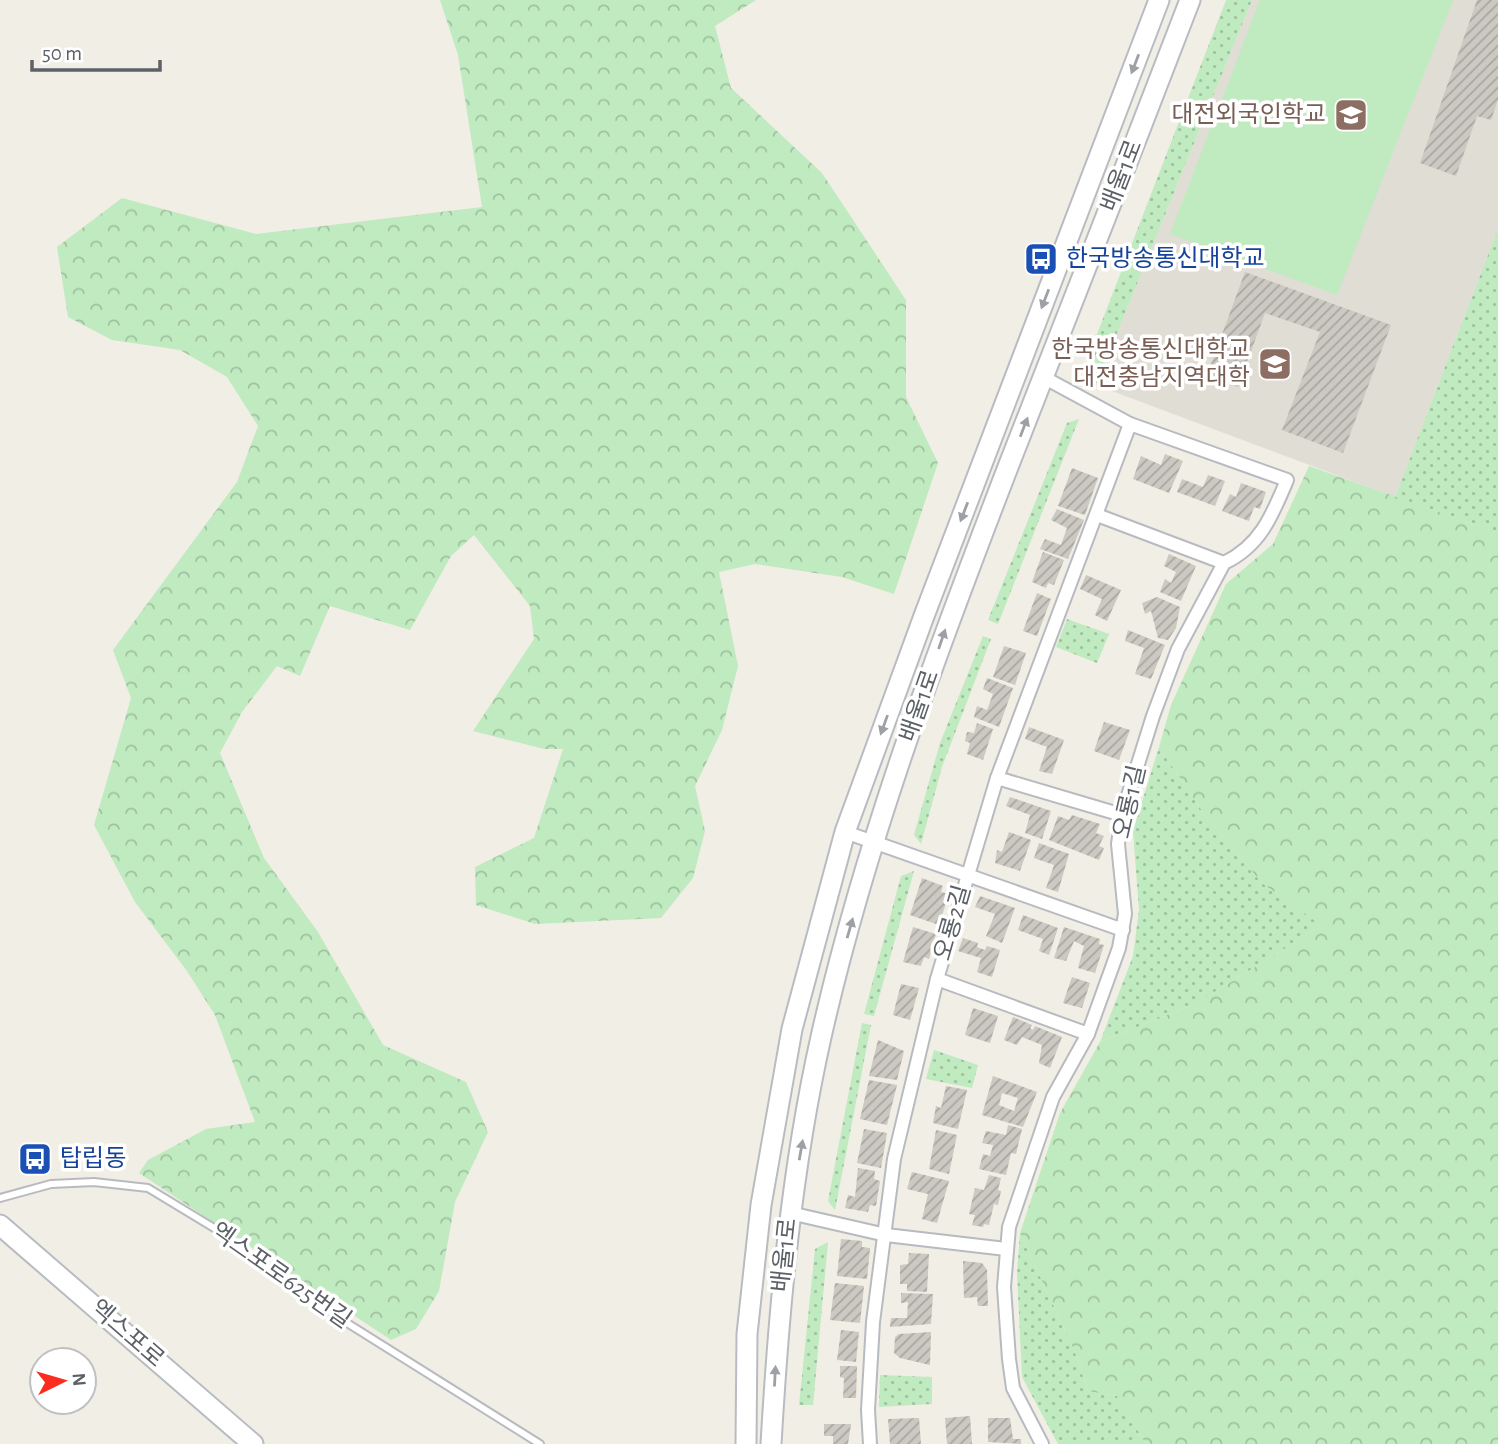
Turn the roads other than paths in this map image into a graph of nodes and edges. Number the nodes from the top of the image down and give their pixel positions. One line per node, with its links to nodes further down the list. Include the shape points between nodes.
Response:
1 (1159, 0): 9 (main road, 배울1로, one-way to 9)
2 (1190, 0): 3 (main road, 배울1로)
3 (1043, 377): 4 (street, 오룡1길); 10 (main road, 배울1로, one-way to 3, via 947,626)
4 (1130, 424): 5 (street, 오룡2길); 6 (street, 오룡1길, via 1287,480 1266,530)
5 (1097, 516): 6 (street); 7 (street, 오룡2길)
6 (1224, 564): 8 (street, 오룡1길, via 1178,649)
7 (997, 778): 8 (street); 11 (street, 오룡2길)
8 (1122, 815): 12 (street, 오룡1길, via 1118,844)
9 (845, 832): 10 (street); 22 (main road, 배울1로, via 792,1030 761,1205 747,1334)
10 (875, 844): 11 (street); 16 (main road, 배울1로, one-way to 10, via 821,1040)
11 (967, 875): 12 (street); 13 (street, 오룡2길)
12 (1123, 930): 14 (street, 오룡1길)
13 (937, 979): 14 (street); 18 (street, 오룡2길, via 894,1158)
14 (1088, 1034): 19 (street, 오룡1길, via 1053,1097 1014,1211)
15 (0, 1198): 21 (lane, 엑스포로625번길, via 51,1184 94,1182 148,1188 219,1231 312,1301)
16 (790, 1213): 18 (street); 23 (main road, 배울1로, one-way to 16)
17 (0, 1225): 20 (main road, 엑스포로)
18 (886, 1235): 19 (street); 24 (street, 오룡2길, via 873,1322)
19 (1006, 1249): 25 (street, 오룡1길, via 1005,1325 1013,1388)
20 (253, 1444)
21 (540, 1444)
22 (746, 1444)
23 (771, 1444)
24 (870, 1444)
25 (1042, 1444)

